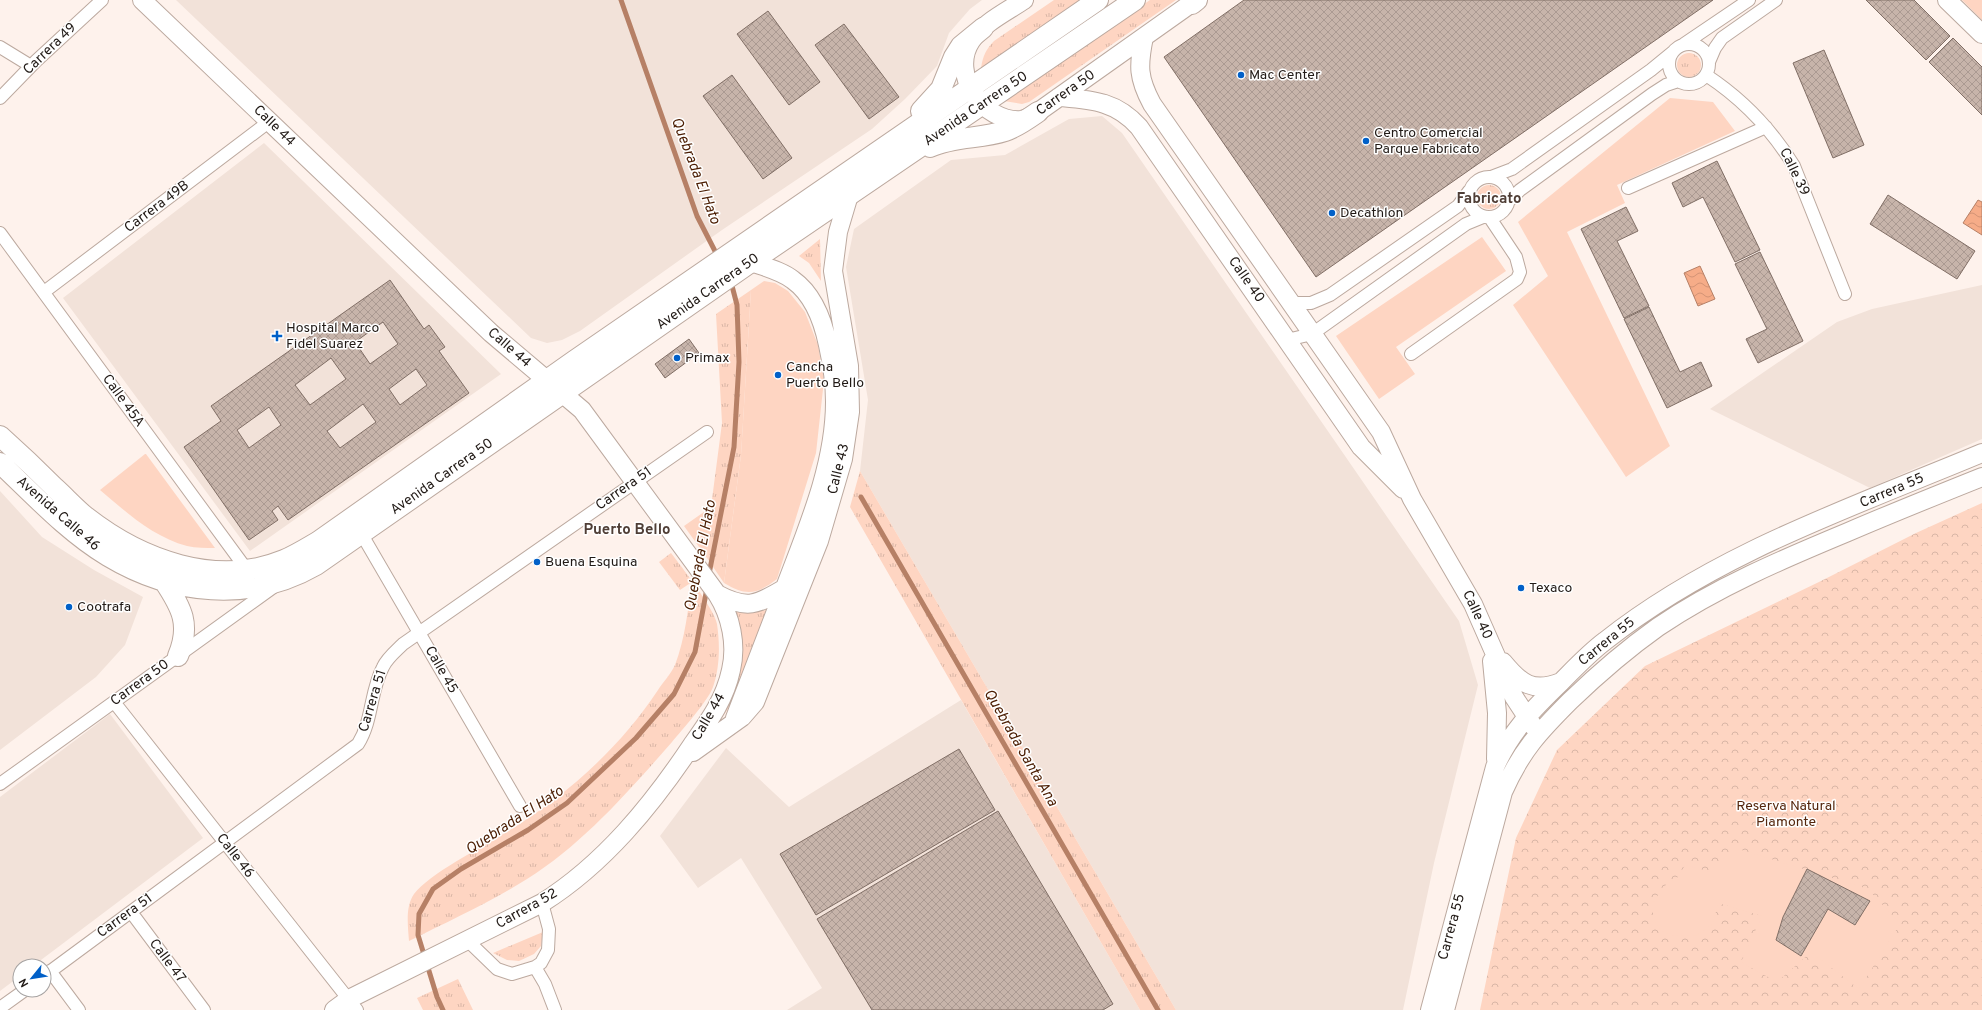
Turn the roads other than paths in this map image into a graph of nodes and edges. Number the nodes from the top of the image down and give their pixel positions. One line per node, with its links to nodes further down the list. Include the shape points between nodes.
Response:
1 (102, 0): 17 (street, Carrera 49)
2 (142, 0): 25 (main road, Calle 44)
3 (1024, 0): 10 (main road, Carrera 50)
4 (1098, 0): 20 (main road, Avenida Carrera 50)
5 (1135, 0): 23 (main road, Avenida Carrera 50)
6 (1749, 0): 13 (street)
7 (1776, 0): 16 (street, via 1722,38)
8 (1947, 0): 11 (main road)
9 (1196, 1): 12 (main road, Carrera 50)
10 (983, 28): 20 (main road, Carrera 50, via 971,41 963,63 964,75); 27 (main road, via 961,46 936,97)
11 (1982, 34)
12 (1144, 37): 22 (main road, Carrera 50); 39 (main road, Calle 40, via 1140,76 1142,87)
13 (1684, 44): 15 (street); 16 (street, via 1691,44 1703,50)
14 (0, 46): 17 (street)
15 (1673, 52): 19 (street, via 1668,64); 29 (street, via 1512,169)
16 (1709, 62): 18 (street)
17 (31, 66): 21 (street, Carrera 49)
18 (1706, 75): 19 (street, via 1690,85); 26 (street, Calle 39, via 1731,94)
19 (1678, 81): 33 (street, via 1659,89 1520,190)
20 (970, 87): 23 (main road, Carrera 50); 27 (main road, Avenida Carrera 50)
21 (0, 98)
22 (1059, 98): 24 (main road, Carrera 50); 41 (main road, Calle 40, via 1106,104 1129,116)
23 (983, 104): 24 (main road, Carrera 50, via 1007,119 1022,120); 28 (main road, Avenida Carrera 50)
24 (1038, 112): 28 (main road, via 1021,124 1006,130 950,140)
25 (270, 121): 37 (street, Carrera 49B); 43 (main road, Calle 44, via 491,333)
26 (1766, 127): 30 (street); 38 (street, Calle 39, via 1794,166)
27 (887, 145): 43 (main road, Avenida Carrera 50)
28 (899, 161): 32 (main road, Avenida Carrera 50)
29 (1491, 177): 31 (street, via 1477,180); 33 (street, via 1503,183 1509,195)
30 (1628, 188)
31 (1469, 191): 34 (street, via 1468,198 1472,210); 39 (street, via 1458,206 1330,295 1311,303)
32 (849, 195): 36 (main road, Avenida Carrera 50); 64 (main road, Calle 43, via 838,232 833,265 834,286 849,372 850,412 843,459 819,541 758,695 750,708)
33 (1508, 202): 34 (street, via 1502,213)
34 (1486, 217): 40 (street, via 1466,224); 42 (street, via 1516,257 1520,272 1517,279)
35 (0, 233): 37 (street, Calle 45A)
36 (748, 264): 44 (main road, Avenida Carrera 50); 56 (main road, Calle 43, via 793,279 804,290 822,319 833,378 834,422 827,464)
37 (44, 292): 53 (street, Calle 45A)
38 (1845, 294)
39 (1291, 303): 40 (main road, Calle 40)
40 (1312, 334): 41 (street); 51 (main road, Calle 40, via 1381,432)
41 (1287, 340): 51 (main road, Calle 40, via 1361,447)
42 (1411, 354)
43 (546, 380): 44 (main road, Calle 44); 53 (main road, Avenida Carrera 50, via 319,541 283,560)
44 (563, 394): 50 (main road, Calle 44, via 591,420); 52 (main road, Avenida Carrera 50)
45 (707, 432): 50 (street, Carrera 51)
46 (0, 436): 53 (main road, Avenida Calle 46, via 84,516 128,545 188,568)
47 (1982, 453): 61 (main road, Carrera 55, via 1791,533 1730,562 1664,600 1624,627 1591,652)
48 (0, 463): 54 (main road, Avenida Calle 46, via 88,542 127,567)
49 (1982, 477): 65 (main road, Carrera 55, via 1780,560 1690,608 1659,626 1612,662)
50 (636, 481): 57 (main road, Calle 44); 58 (street, Carrera 51)
51 (1412, 499): 59 (main road, Calle 40, via 1470,598)
52 (361, 533): 55 (main road, Avenida Carrera 50, via 316,565); 58 (street, Calle 45)
53 (247, 570)
54 (164, 581): 55 (main road, Avenida Calle 46, via 200,589 229,590); 60 (main road, via 177,601 184,621 183,643)
55 (281, 582): 60 (street, Carrera 50)
56 (785, 588): 57 (main road, via 755,604 737,603); 64 (main road, Calle 43)
57 (717, 594): 66 (main road, Calle 44, via 725,609 732,636 731,668 720,704)
58 (419, 633): 69 (street, Calle 45); 70 (street, Carrera 51, via 403,644 383,666 378,677 369,723 358,744)
59 (1489, 641): 61 (main road, via 1512,673 1523,683 1543,688); 63 (main road, Calle 40, via 1514,697); 67 (main road, via 1497,713)
60 (178, 656): 62 (street, Carrera 50)
61 (1562, 681): 63 (main road, Carrera 55)
62 (114, 702): 68 (street, Carrera 50); 70 (street, Calle 46)
63 (1526, 716): 65 (main road, Calle 40); 67 (main road, Carrera 55, via 1512,734)
64 (733, 723): 66 (main road, Calle 43)
65 (1538, 733): 85 (main road, Carrera 55, via 1516,763 1503,792)
66 (682, 760): 71 (main road, Carrera 52, via 648,805 606,851 565,888)
67 (1495, 767): 84 (main road, Carrera 55)
68 (0, 784)
69 (520, 806)
70 (225, 843): 72 (street, Carrera 51); 78 (street, Calle 46)
71 (542, 902): 73 (main road, Carrera 52); 74 (street, via 549,929 548,950 541,963)
72 (131, 912): 75 (street, Carrera 51); 81 (street, Calle 47)
73 (467, 940): 74 (street, via 496,969 512,974); 78 (main road, Carrera 52, via 408,970)
74 (535, 967): 83 (street)
75 (52, 970)
76 (52, 980): 80 (street)
77 (14, 998): 79 (street)
78 (353, 1005): 82 (main road, Carrera 52)
79 (0, 1008)
80 (79, 1010)
81 (204, 1010)
82 (334, 1010)
83 (555, 1010)
84 (1430, 1010)
85 (1445, 1010)

